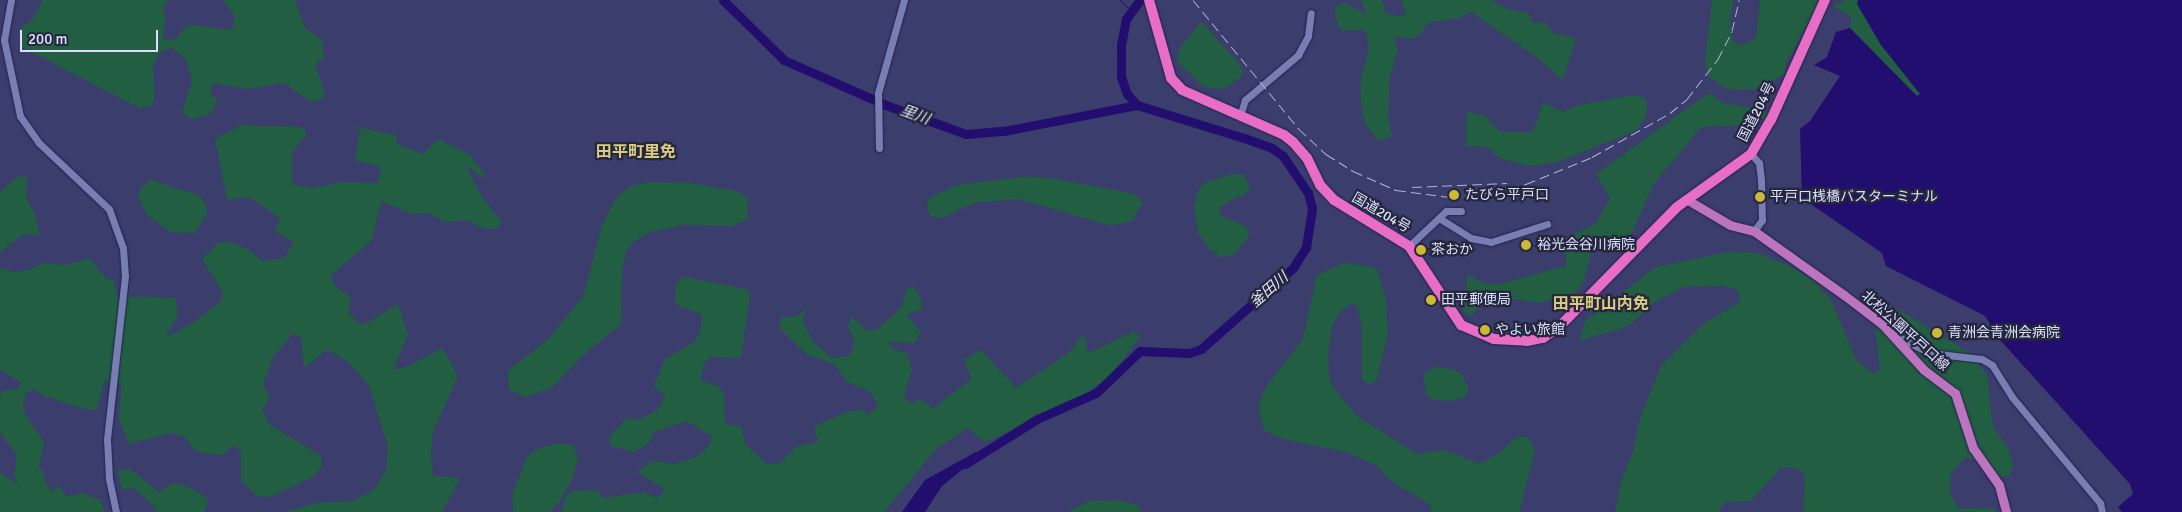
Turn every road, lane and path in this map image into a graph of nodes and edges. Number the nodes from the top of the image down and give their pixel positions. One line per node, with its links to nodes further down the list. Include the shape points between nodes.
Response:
1 (11, 0): 16 (street, via 4,40 20,116 40,143 108,209 124,248 125,276 107,439 108,473)
2 (904, 0): 7 (street, via 878,93)
3 (1825, 0): 8 (highway, 国道204号, via 1771,120)
4 (1150, 4): 6 (highway, 国道204号, via 1166,65 1176,85 1195,98)
5 (1311, 13): 6 (street, via 1308,36 1298,55 1245,100)
6 (1240, 116): 14 (highway, 国道204号, via 1288,138 1307,158 1320,185 1334,200)
7 (879, 148)
8 (1751, 154): 9 (highway, 国道204号); 13 (street, via 1761,168 1762,220)
9 (1686, 199): 13 (main road, via 1730,225); 14 (highway, 国道204号, via 1559,327 1535,340 1494,339 1461,325)
10 (1461, 210): 11 (street, via 1446,211)
11 (1439, 218): 12 (street, via 1471,238 1491,242); 14 (street)
12 (1547, 224)
13 (1754, 231): 15 (main road, 北松公園平戸口線, via 1860,306)
14 (1409, 246)
15 (1894, 335): 17 (main road, 北松公園平戸口線, via 1924,370 1955,393 1973,448 1999,485); 18 (street, via 1930,353 1982,359 1992,365 2012,398 2100,503)
16 (116, 512)
17 (2006, 512)
18 (2102, 512)

